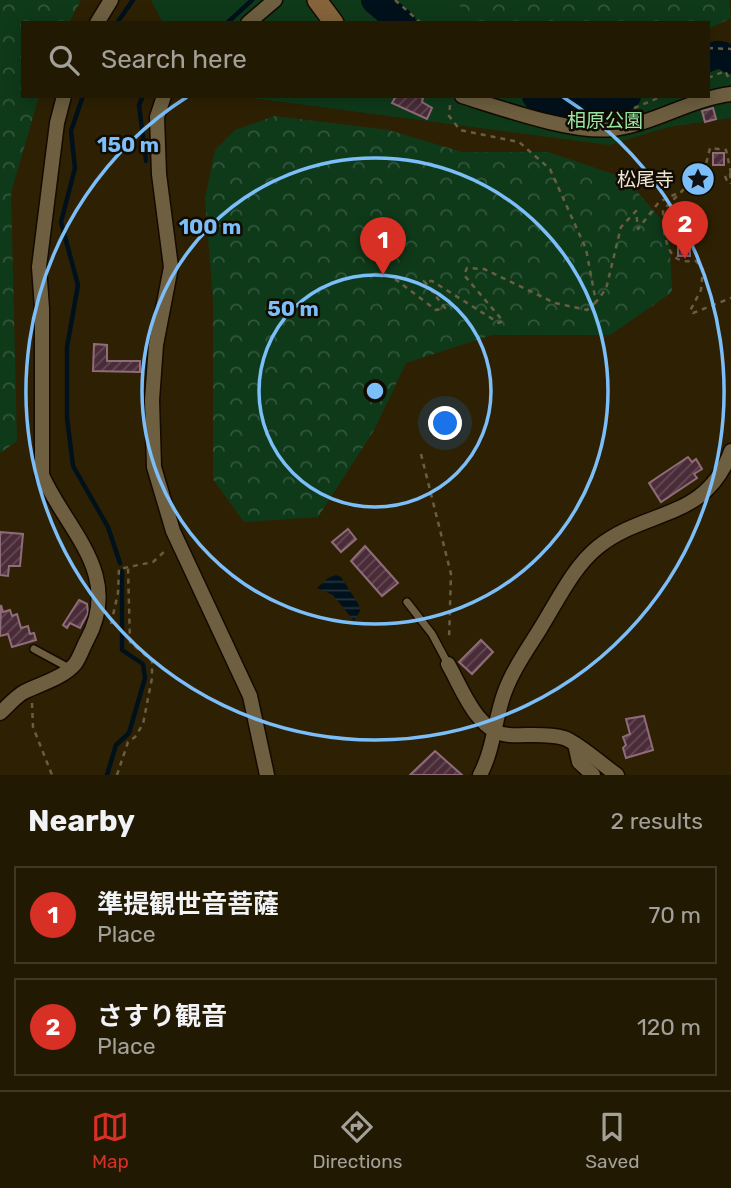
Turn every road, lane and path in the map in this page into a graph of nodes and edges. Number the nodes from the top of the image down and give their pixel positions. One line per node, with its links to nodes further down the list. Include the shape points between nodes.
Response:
1 (111, 0): 5 (street)
2 (275, 0): 6 (street)
3 (317, 0): 7 (street)
4 (395, 0): 8 (path)
5 (98, 21)
6 (250, 21)
7 (333, 21)
8 (419, 21)
9 (710, 48): 10 (path)
10 (731, 50)
11 (710, 77): 12 (path, via 725,71)
12 (731, 83)
13 (731, 94): 17 (street, via 613,130 538,119)
14 (63, 98): 34 (street, via 39,267 42,475 94,564 99,593 94,627)
15 (163, 98): 28 (street, via 157,117 159,174 171,267 156,345 154,467)
16 (658, 98): 18 (path)
17 (456, 99): 25 (path, via 449,116 460,130 519,142 550,169 586,249)
18 (624, 111)
19 (731, 171): 21 (path); 22 (path, via 726,150 710,148 705,168)
20 (725, 176): 21 (path)
21 (730, 182)
22 (678, 193): 24 (path, via 663,210 663,224 671,253 681,261 696,261 703,270 701,290 690,311); 25 (path, via 659,202 638,229 636,211 621,227 606,289)
23 (395, 279): 25 (path, via 436,310 445,308 424,281 432,281 499,323 503,321 464,275 467,268 484,269 555,303 587,310)
24 (731, 298)
25 (596, 302)
26 (731, 453): 37 (street, via 705,494 613,537 587,556 508,682)
27 (421, 454): 33 (path, via 451,574)
28 (173, 531): 29 (path, via 169,548 153,562); 41 (street, via 250,696)
29 (128, 567): 31 (path, via 119,569); 40 (path, via 130,642 152,661 152,678 142,724 128,743)
30 (407, 602): 33 (lane)
31 (107, 630)
32 (34, 649): 34 (lane)
33 (448, 664): 37 (street, via 476,712)
34 (69, 668): 35 (street)
35 (32, 689): 36 (street); 39 (path, via 33,727)
36 (0, 713)
37 (494, 732): 38 (street, via 561,737); 42 (street, via 490,756)
38 (575, 744): 43 (street, via 579,762); 44 (street)
39 (52, 775)
40 (117, 775)
41 (267, 775)
42 (480, 775)
43 (593, 775)
44 (617, 775)

